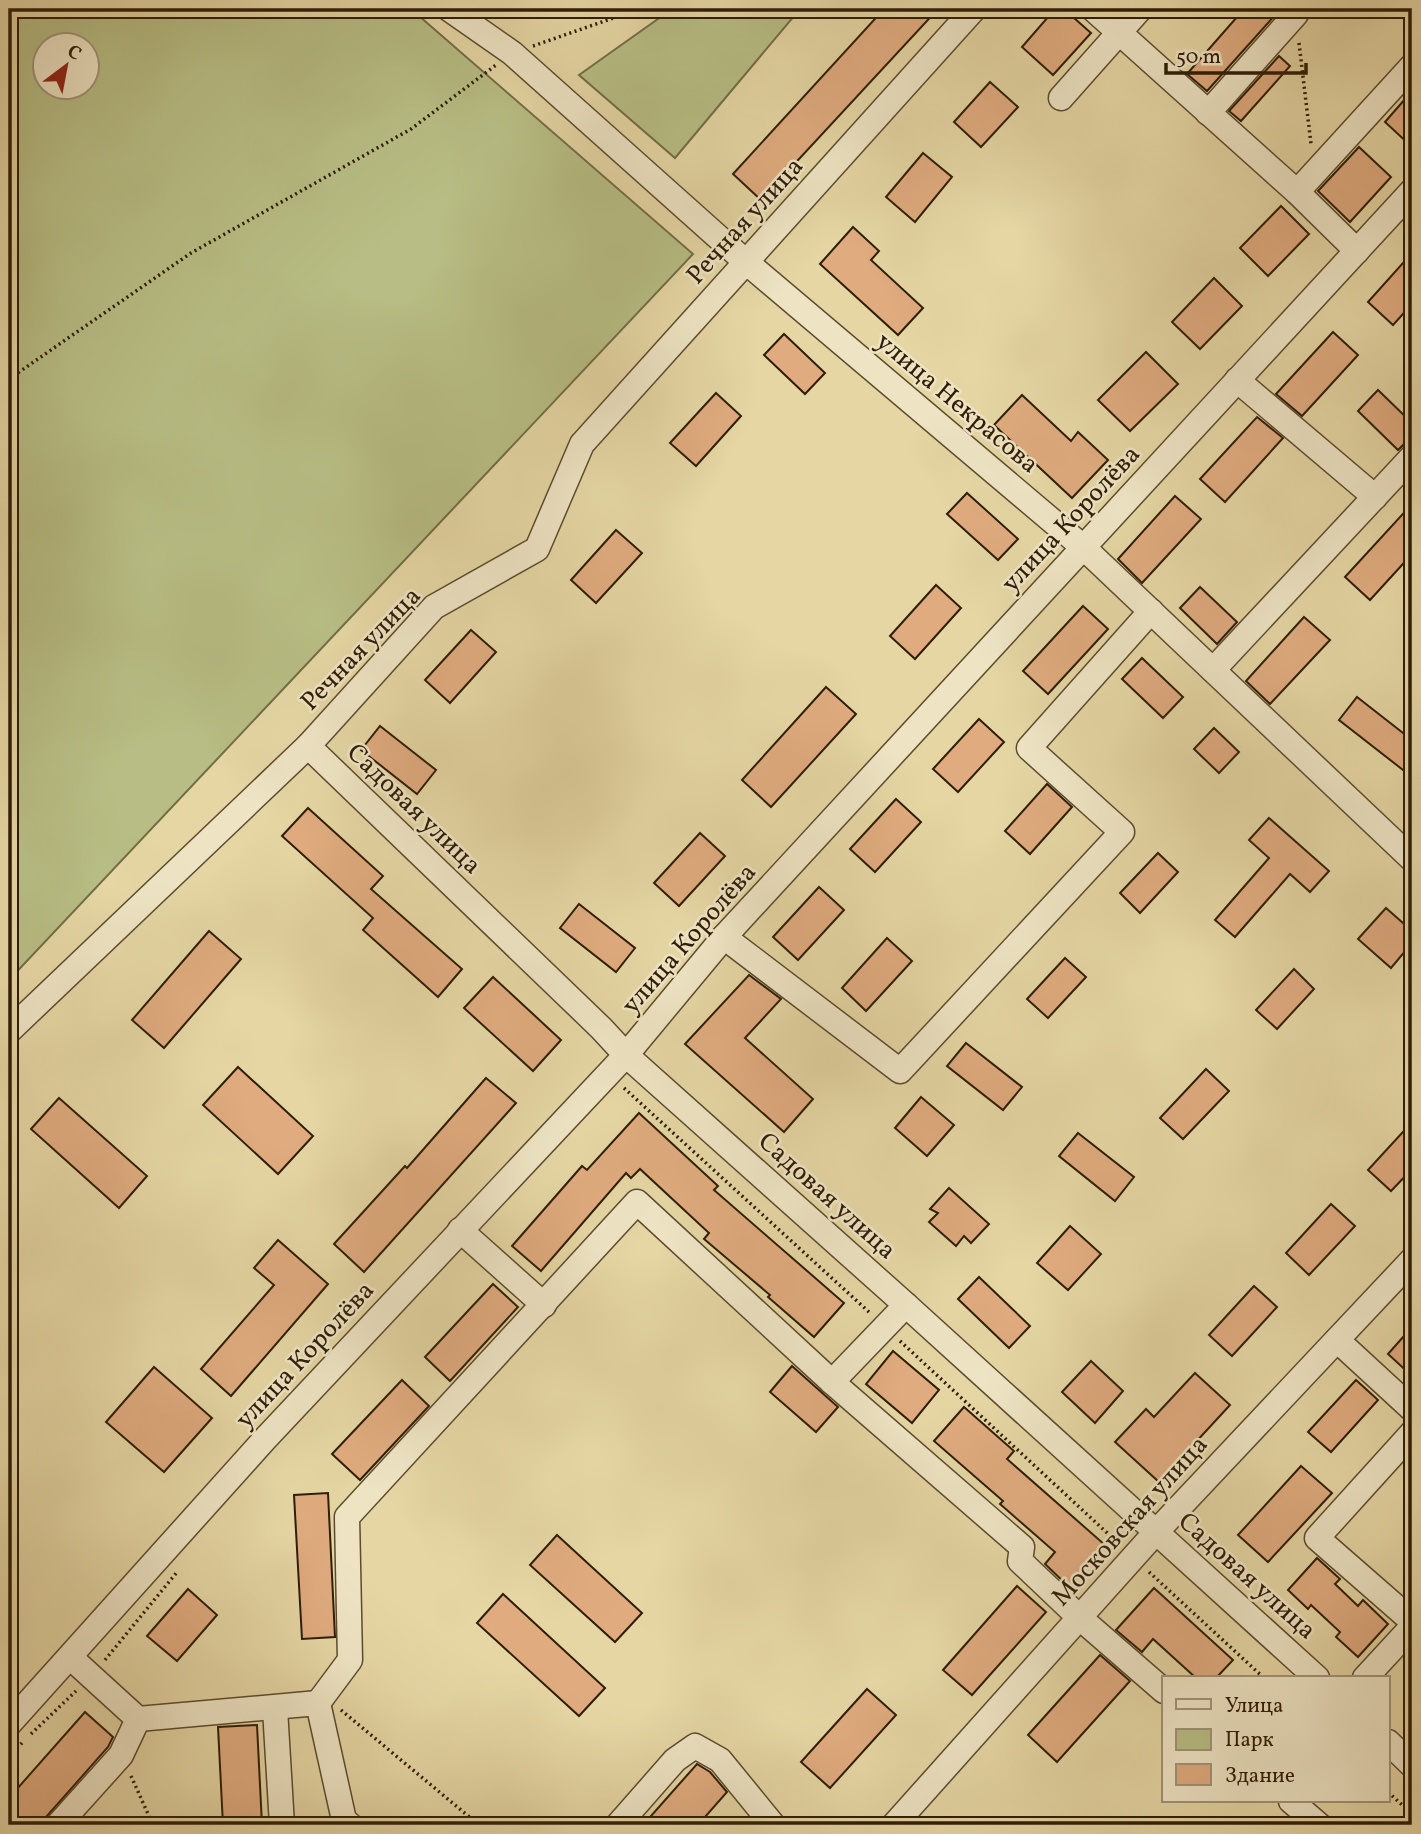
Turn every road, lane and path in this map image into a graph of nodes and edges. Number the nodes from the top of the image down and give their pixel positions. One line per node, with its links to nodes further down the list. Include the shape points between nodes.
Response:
1 (449, 9): 8 (street, улица Некрасова)
2 (629, 9): 8 (path)
3 (974, 9): 16 (street, Речная улица)
4 (1093, 9): 7 (street)
5 (1140, 9): 7 (street)
6 (1293, 11): 11 (street); 12 (path)
7 (1119, 32): 10 (street); 11 (street)
8 (512, 53): 16 (street, улица Некрасова); 17 (path, via 411,130 191,253)
9 (1412, 66): 12 (street)
10 (1061, 98)
11 (1208, 113): 14 (street)
12 (1315, 173): 14 (street)
13 (1412, 191): 15 (street, улица Королёва)
14 (1297, 192): 15 (street)
15 (1357, 251): 18 (street, улица Королёва)
16 (746, 262): 21 (street, улица Некрасова); 24 (street, Речная улица, via 582,444 537,550 434,607)
17 (9, 379)
18 (1237, 380): 20 (street); 21 (street, улица Королёва)
19 (1412, 457): 20 (street)
20 (1375, 497): 23 (street)
21 (1083, 547): 22 (street, улица Некрасова); 26 (street, улица Королёва)
22 (1151, 611): 23 (street, улица Некрасова); 26 (street, via 1029,748 1122,832 900,1071)
23 (1213, 670): 25 (street, улица Некрасова)
24 (308, 746): 27 (street, Речная улица); 28 (street, Садовая улица)
25 (1412, 859)
26 (724, 937): 28 (street, улица Королёва)
27 (9, 1031)
28 (626, 1055): 30 (street, улица Королёва); 33 (street, Садовая улица)
29 (622, 1087): 34 (path)
30 (460, 1230): 32 (street); 44 (street, улица Королёва)
31 (1412, 1261): 35 (street, Московская улица)
32 (544, 1305): 36 (street, via 637,1202); 49 (street, via 348,1517 350,1660)
33 (906, 1305): 34 (street); 39 (street, Садовая улица)
34 (885, 1327): 36 (street); 40 (path)
35 (1337, 1340): 37 (street); 39 (street, Московская улица)
36 (832, 1382): 41 (street, via 1022,1547 1020,1561)
37 (1412, 1409)
38 (1409, 1444): 42 (street, via 1317,1538)
39 (1156, 1532): 40 (street, Московская улица); 46 (street, Садовая улица)
40 (1133, 1558): 41 (street, Московская улица); 45 (path)
41 (1080, 1618): 48 (street); 66 (street, Московская улица)
42 (1412, 1621)
43 (1412, 1627): 47 (street)
44 (70, 1657): 51 (street); 52 (street, улица Королёва)
45 (1262, 1676)
46 (1315, 1676)
47 (1367, 1676)
48 (1162, 1688)
49 (322, 1700): 50 (street); 62 (street, via 344,1821); 63 (path)
50 (275, 1709): 51 (street); 61 (street)
51 (138, 1719): 54 (street)
52 (9, 1724)
53 (1390, 1744): 55 (street)
54 (121, 1755): 59 (street); 60 (path)
55 (1412, 1765)
56 (1390, 1793): 58 (path)
57 (1292, 1802): 67 (street)
58 (1412, 1814)
59 (58, 1825)
60 (153, 1825)
61 (282, 1825)
62 (350, 1825)
63 (479, 1825)
64 (618, 1825): 65 (street, via 675,1760 695,1746 720,1760)
65 (773, 1825)
66 (894, 1825)
67 (1319, 1825)

